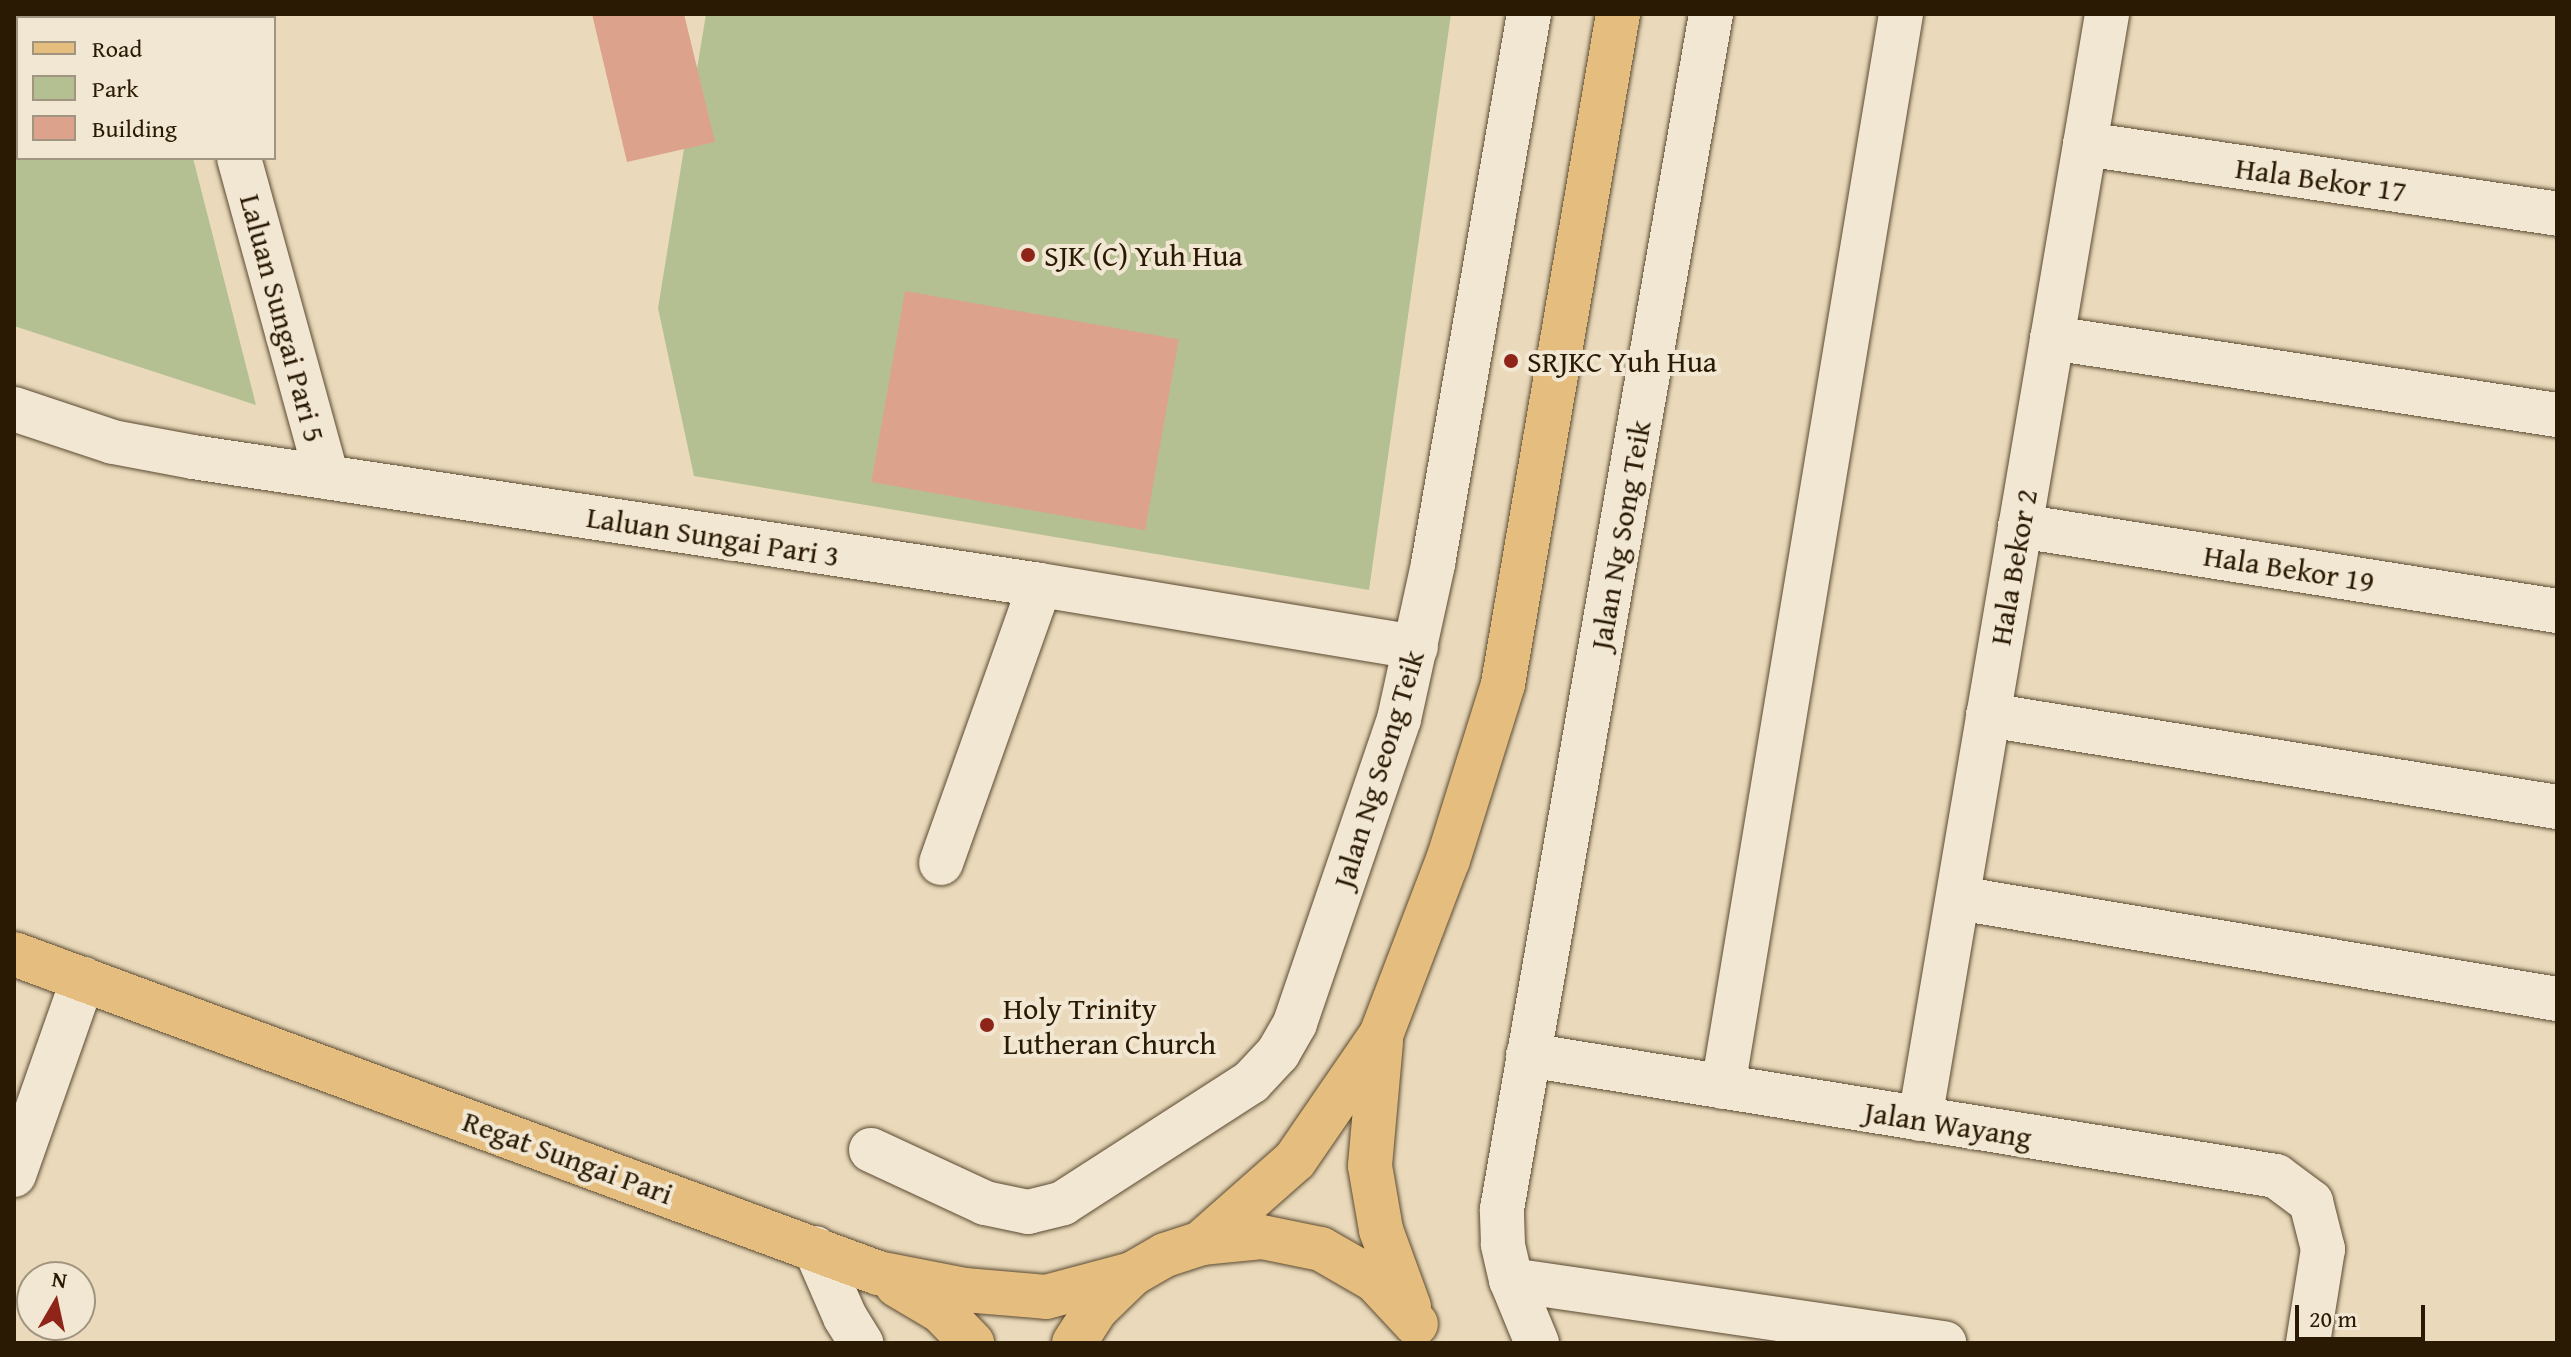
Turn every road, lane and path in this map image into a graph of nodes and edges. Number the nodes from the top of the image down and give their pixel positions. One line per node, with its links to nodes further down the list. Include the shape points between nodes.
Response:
1 (1529, 14): 16 (street, Jalan Ng Seong Teik)
2 (1618, 14): 24 (main road, via 1503,684 1448,860)
3 (1711, 14): 25 (street, Jalan Ng Song Teik)
4 (1901, 14): 26 (street)
5 (2107, 14): 6 (street, Hala Bekor 2)
6 (2085, 144): 8 (street, Hala Bekor 17); 9 (street, Hala Bekor 2)
7 (240, 160): 12 (street, Laluan Sungai Pari 5)
8 (2557, 214)
9 (2052, 338): 11 (street); 13 (street, Hala Bekor 2)
10 (14, 409): 12 (street, Laluan Sungai Pari 3, via 113,442)
11 (2557, 415)
12 (327, 477): 14 (street, Laluan Sungai Pari 3)
13 (2020, 526): 15 (street, Hala Bekor 19); 17 (street, Hala Bekor 2)
14 (1040, 585): 16 (street, Laluan Sungai Pari 3); 19 (street)
15 (2557, 611)
16 (1416, 647): 28 (street, Jalan Ng Seong Teik, via 1365,827 1295,1023 1278,1053 1251,1082 1063,1203 1028,1212 985,1203)
17 (1988, 715): 18 (street); 20 (street, Hala Bekor 2)
18 (2557, 807)
19 (941, 863)
20 (1958, 898): 23 (street); 27 (street, Hala Bekor 2)
21 (14, 954): 22 (main road, Regat Sungai Pari)
22 (83, 979): 29 (street); 31 (main road, Regat Sungai Pari)
23 (2557, 999)
24 (1381, 1035): 30 (main road, via 1295,1160); 35 (main road, via 1370,1166 1381,1230)
25 (1528, 1055): 26 (street, Jalan Wayang); 34 (street, Jalan Ng Song Teik, via 1502,1209)
26 (1723, 1087): 27 (street, Jalan Wayang)
27 (1920, 1119): 41 (street, Jalan Wayang, via 2276,1176 2311,1202 2323,1249)
28 (871, 1150)
29 (14, 1175)
30 (1201, 1243): 33 (main road); 35 (main road, via 1262,1237 1321,1249 1375,1280)
31 (815, 1248): 32 (main road, Regat Sungai Pari); 36 (street)
32 (878, 1273): 33 (main road, Regat Sungai Pari, via 965,1290 1046,1297); 37 (main road, via 941,1311)
33 (1132, 1274): 38 (main road, via 1096,1309)
34 (1511, 1280): 39 (street, Jalan Ng Song Teik); 40 (street)
35 (1419, 1334)
36 (861, 1343)
37 (972, 1343)
38 (1074, 1343)
39 (1537, 1343)
40 (1944, 1343)
41 (2308, 1343)

